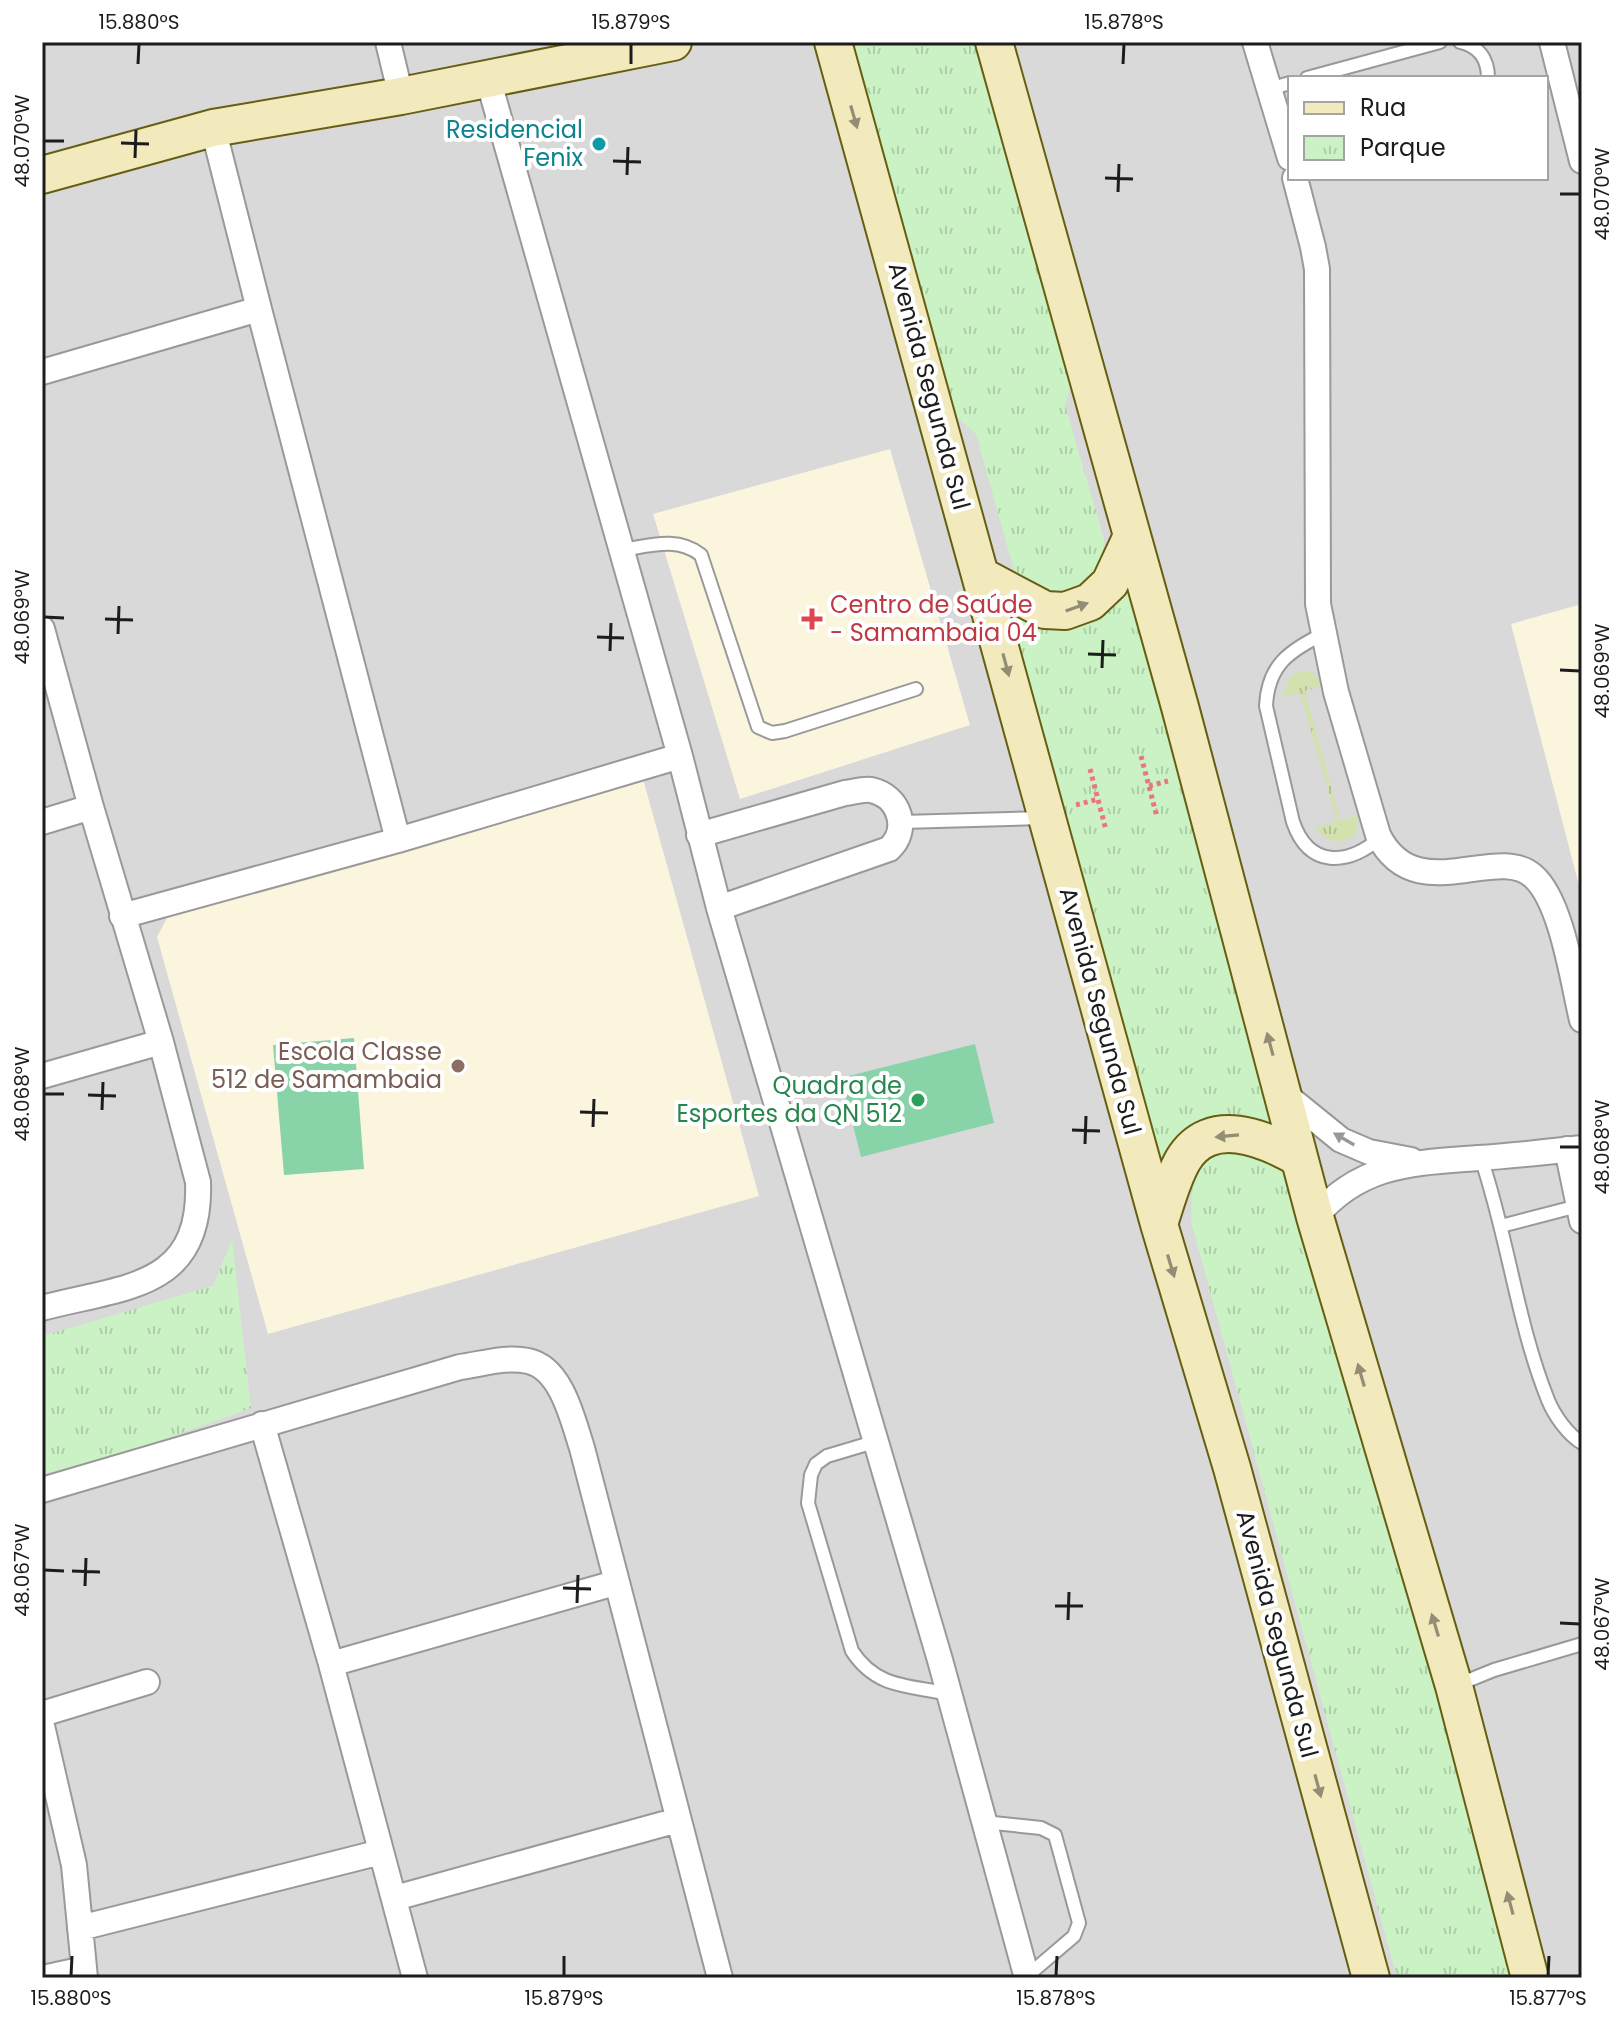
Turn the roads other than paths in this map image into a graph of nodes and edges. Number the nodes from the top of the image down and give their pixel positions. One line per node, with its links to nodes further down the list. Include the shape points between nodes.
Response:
1 (388, 42): 13 (street)
2 (669, 42): 11 (main road)
3 (833, 42): 23 (main road, Avenida Segunda Sul, one-way to 23)
4 (994, 42): 21 (main road)
5 (1255, 42): 12 (street)
6 (1440, 42): 9 (lane)
7 (1460, 42): 10 (lane, via 1480,52)
8 (1552, 42): 16 (street)
9 (1314, 76)
10 (1488, 76)
11 (488, 79): 13 (main road); 22 (street)
12 (1280, 86): 15 (street)
13 (401, 96): 14 (main road)
14 (213, 128): 17 (main road); 19 (street)
15 (1288, 144)
16 (1582, 161)
17 (42, 175)
18 (1295, 180): 25 (street, via 1317,269 1317,583)
19 (259, 309): 20 (street); 34 (street)
20 (42, 372)
21 (1132, 536): 23 (main road, one-way to 21, via 1045,610 1065,611 1090,602 1110,583); 40 (main road, one-way to 21)
22 (621, 550): 26 (lane, via 674,543 689,545 701,555 758,727 785,731); 27 (street)
23 (981, 576): 29 (main road, Avenida Segunda Sul, one-way to 29)
24 (42, 629): 28 (street)
25 (1323, 634): 33 (street); 33 (lane, via 1284,658 1272,673 1267,692 1293,822 1309,851 1322,856 1352,857)
26 (916, 689)
27 (680, 756): 32 (street); 34 (street)
28 (91, 807): 30 (street); 36 (street)
29 (1065, 813): 31 (lane); 47 (main road, Avenida Segunda Sul)
30 (42, 822)
31 (902, 822): 32 (street, via 886,797 870,790); 35 (street, via 889,849)
32 (699, 835): 35 (street)
33 (1380, 838): 37 (street, via 1398,860 1419,870 1505,867 1535,877 1559,923)
34 (398, 840): 36 (street)
35 (719, 908): 51 (street)
36 (122, 916): 38 (street)
37 (1582, 1020)
38 (161, 1042): 39 (street); 49 (street, via 198,1182 198,1213 189,1243 172,1265 146,1282)
39 (42, 1076)
40 (1283, 1093): 42 (main road); 44 (street, one-way to 40, via 1341,1140)
41 (1574, 1148): 43 (street); 45 (street)
42 (1299, 1158): 46 (main road); 47 (main road, one-way to 47, via 1247,1135 1204,1139 1184,1159)
43 (1481, 1158): 44 (street); 48 (lane)
44 (1417, 1162): 46 (street, via 1344,1188)
45 (1580, 1213): 48 (lane)
46 (1315, 1217): 58 (main road, one-way to 46)
47 (1159, 1224): 72 (main road, Avenida Segunda Sul, one-way to 72, via 1232,1468)
48 (1501, 1226): 52 (lane, via 1549,1402)
49 (42, 1308)
50 (262, 1424): 53 (street); 54 (street, via 460,1367 531,1361 548,1373 566,1398); 56 (street)
51 (874, 1442): 59 (street); 59 (lane, via 816,1464 808,1503 819,1544 852,1651 863,1667 878,1678)
52 (1582, 1443)
53 (42, 1490)
54 (615, 1583): 56 (street); 62 (street)
55 (1582, 1644): 58 (lane)
56 (331, 1664): 64 (street)
57 (147, 1682): 60 (street)
58 (1454, 1686): 73 (main road, one-way to 58)
59 (949, 1694): 63 (street)
60 (42, 1714)
61 (42, 1726): 66 (street, via 74,1865)
62 (678, 1820): 65 (street); 70 (street)
63 (984, 1822): 71 (street); 71 (lane, via 1041,1828 1055,1835 1079,1923 1074,1936)
64 (381, 1852): 65 (street); 66 (street)
65 (395, 1898): 69 (street)
66 (80, 1928): 67 (street)
67 (84, 1973): 68 (street)
68 (43, 1978)
69 (415, 1978)
70 (720, 1978)
71 (1027, 1978)
72 (1371, 1978)
73 (1530, 1978)

